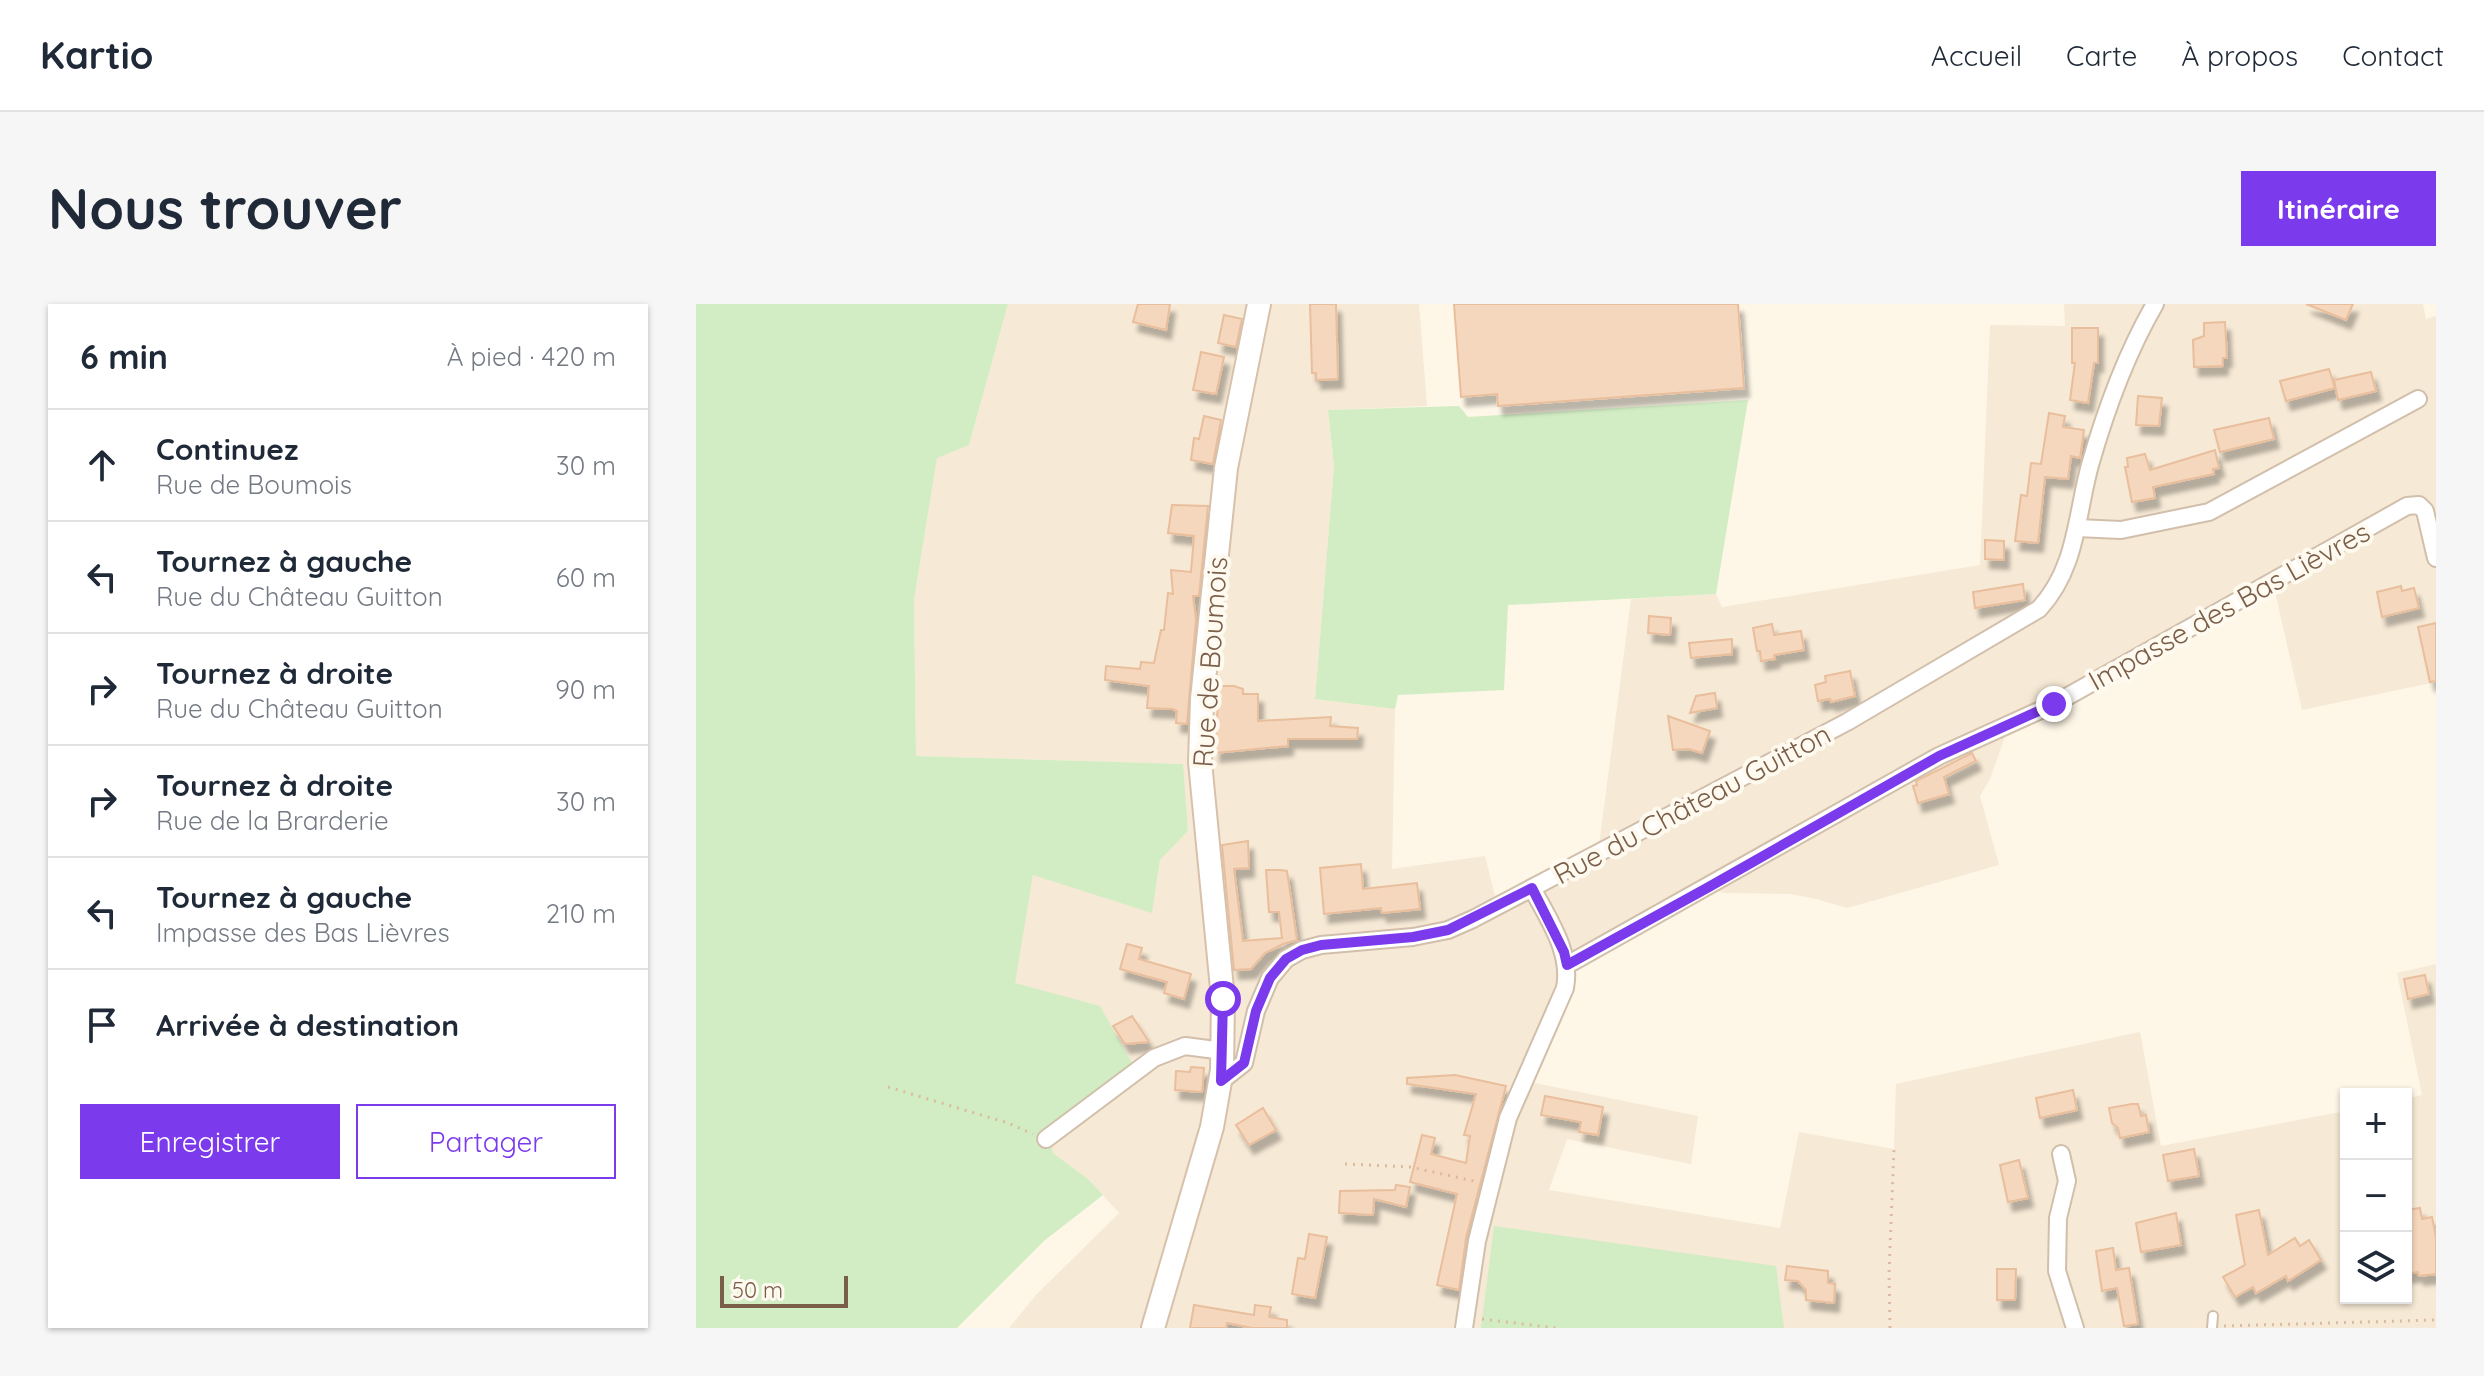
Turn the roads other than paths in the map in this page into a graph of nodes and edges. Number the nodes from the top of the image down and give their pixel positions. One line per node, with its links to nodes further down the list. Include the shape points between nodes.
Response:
1 (1259, 304): 8 (street, Rue de Boumois, via 1226,468 1202,699 1200,762 1223,999)
2 (2155, 304): 4 (street, Rue du Château Guitton, via 2122,371 2090,466)
3 (2418, 399): 4 (street, via 2209,512 2121,530)
4 (2077, 528): 6 (street, Rue du Château Guitton, via 2055,591 2039,609 1847,722)
5 (2436, 558): 7 (street, Impasse des Bas Lièvres, via 2425,511 2419,505 2407,506 2054,704 1939,756)
6 (1532, 888): 7 (street); 8 (street, Rue du Château Guitton, via 1448,930 1321,945 1286,959 1270,978 1256,1011 1244,1063)
7 (1567, 965): 11 (street, via 1565,988 1512,1105 1489,1185)
8 (1222, 1068): 9 (street, via 1185,1046 1154,1058); 12 (street, Rue de Boumois, via 1212,1127)
9 (1046, 1139)
10 (2061, 1154): 13 (street, via 2067,1181 2058,1218 2057,1271)
11 (1465, 1322)
12 (1153, 1328)
13 (2075, 1328)

